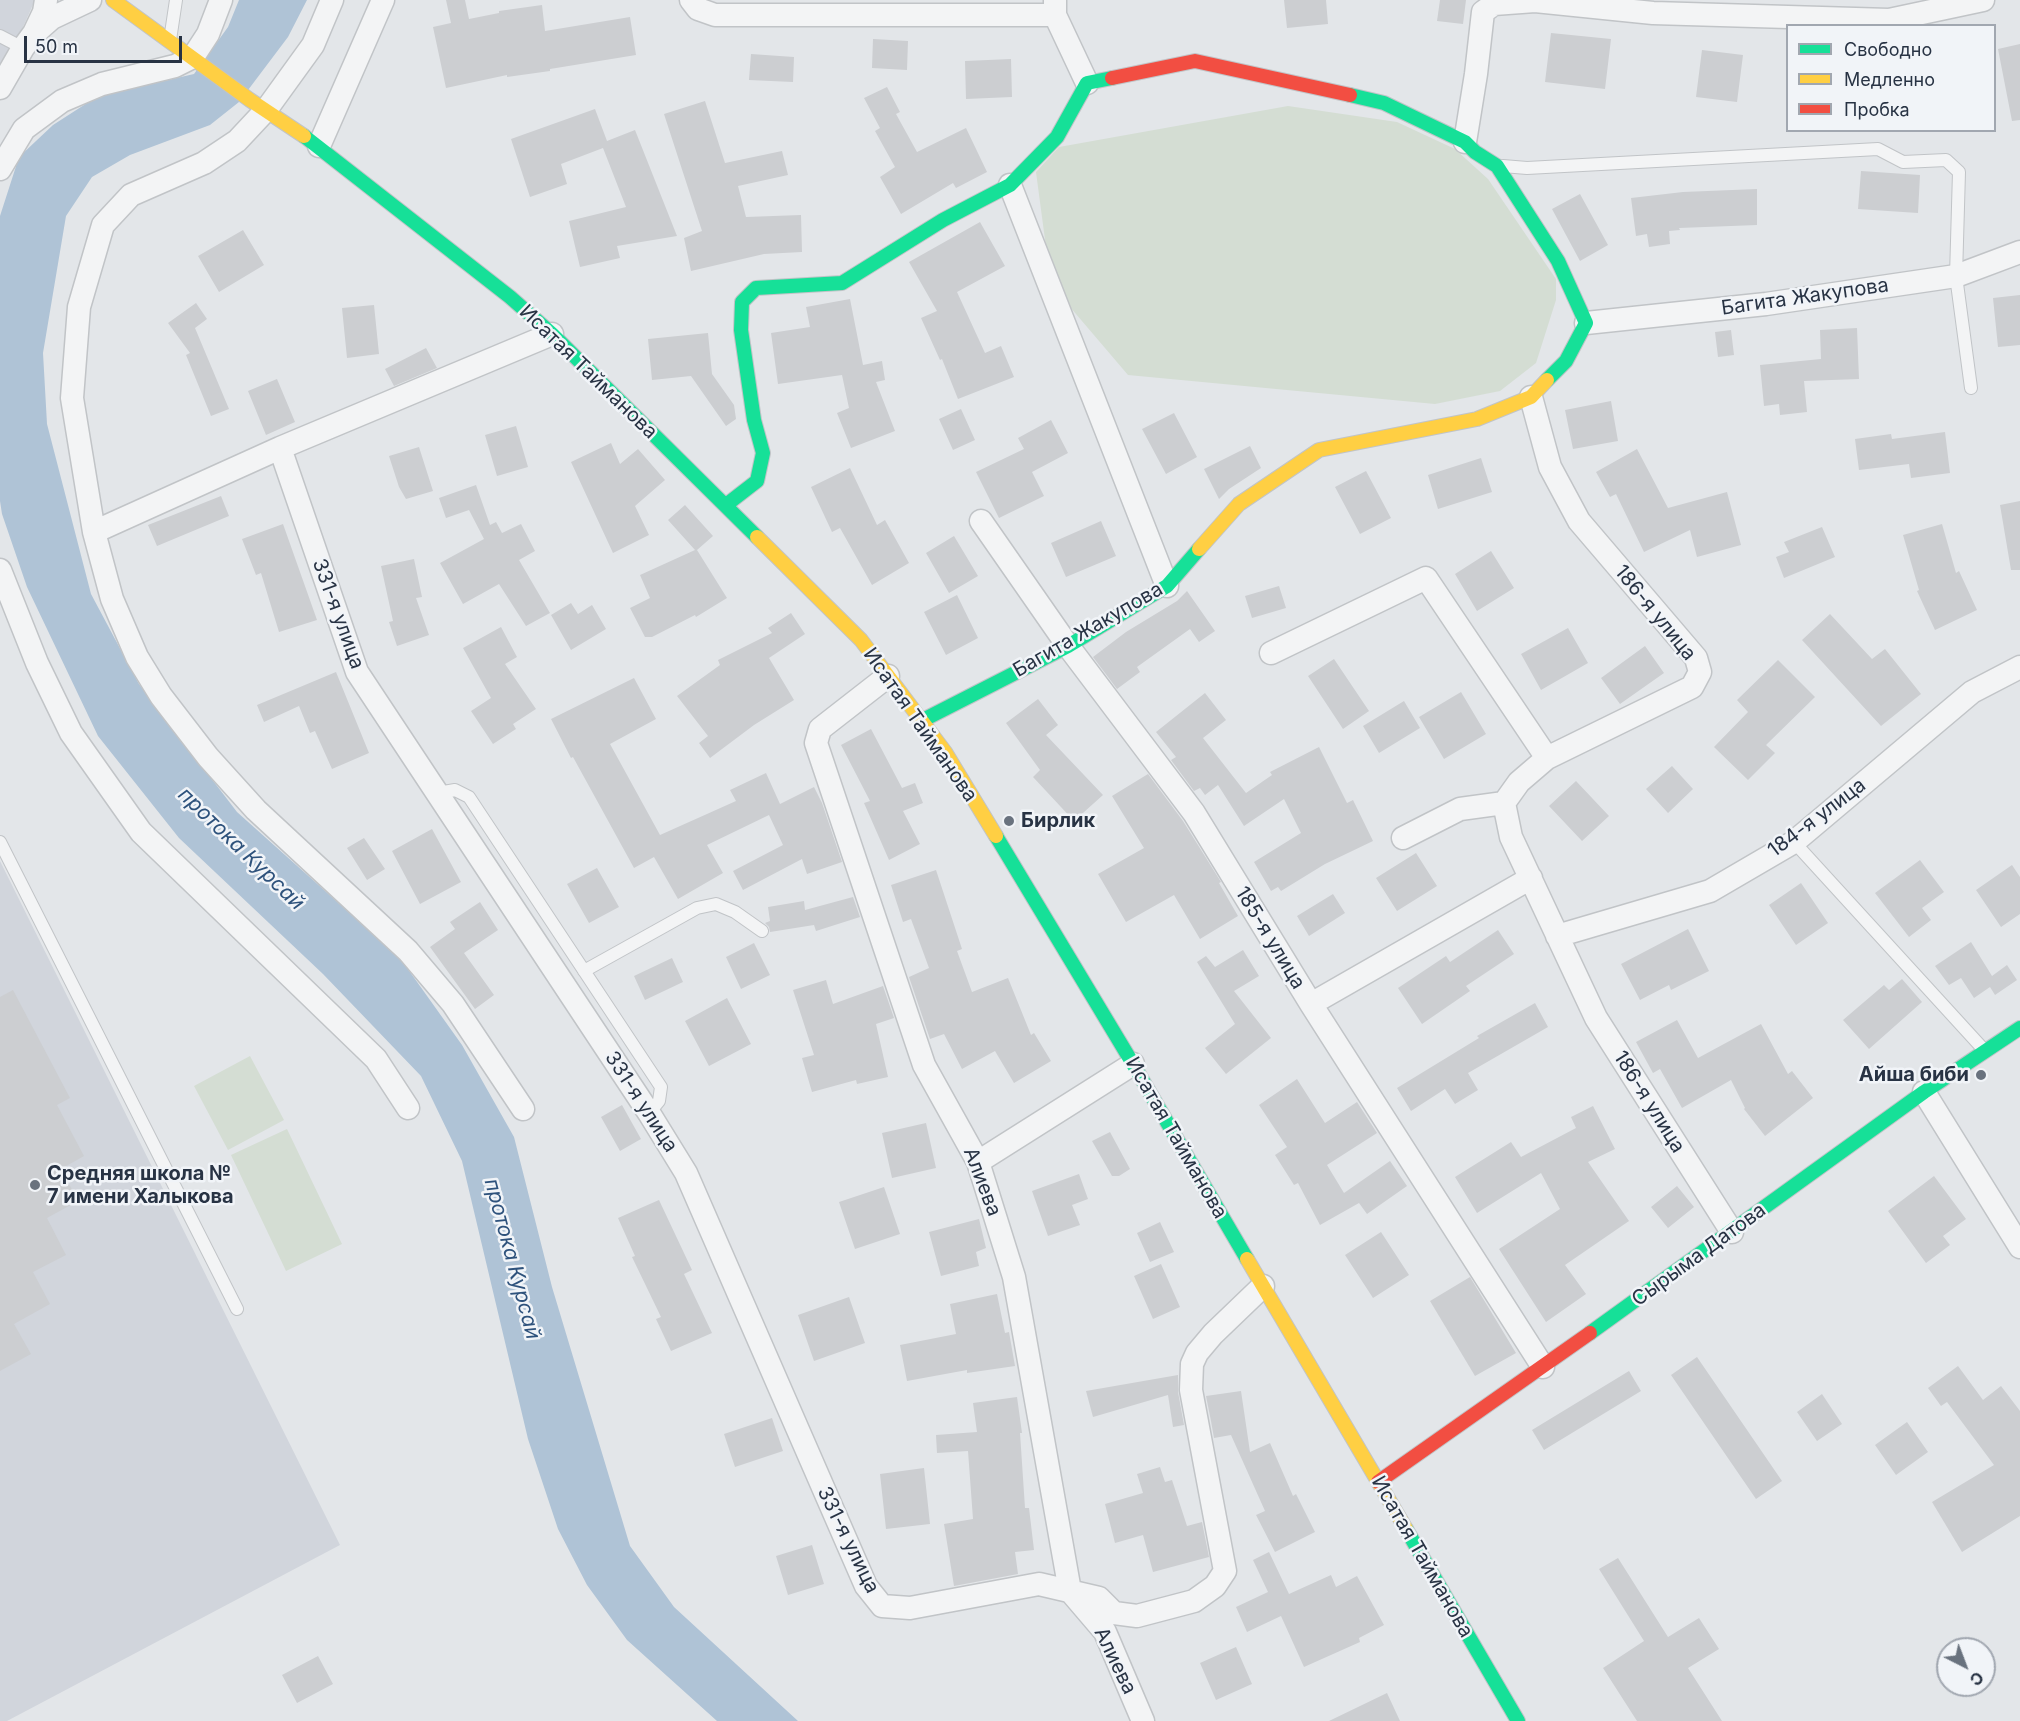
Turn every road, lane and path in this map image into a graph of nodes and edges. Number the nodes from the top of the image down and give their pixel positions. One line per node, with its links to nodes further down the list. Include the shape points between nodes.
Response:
1 (46, 0): 12 (street)
2 (90, 0): 12 (street, via 52,18)
3 (109, 0): 13 (street, Исатая Тайманова)
4 (176, 0): 13 (lane)
5 (220, 0): 14 (street, via 208,34)
6 (332, 0): 17 (street, via 313,45)
7 (383, 0): 19 (street)
8 (691, 0): 10 (street, via 698,9 715,15)
9 (1983, 0): 18 (street, via 1889,20 1653,13 1535,1 1494,4 1483,12)
10 (1055, 7): 15 (street)
11 (0, 36): 12 (lane)
12 (28, 41): 16 (street)
13 (170, 41): 14 (street, Исатая Тайманова)
14 (193, 57): 17 (street, Исатая Тайманова); 21 (street, via 174,66 102,84 62,101 24,129)
15 (1087, 83): 18 (street, via 1195,61 1384,103); 22 (street, via 1057,137)
16 (0, 88)
17 (258, 105): 19 (street, Исатая Тайманова); 32 (street, via 237,141 204,163 131,195 103,225 79,307 72,398)
18 (1465, 142): 20 (street)
19 (319, 146): 26 (street, Исатая Тайманова)
20 (1497, 166): 24 (lane, via 1527,168 1878,149 1903,162 1946,160 1959,172); 25 (street, via 1558,261)
21 (0, 169)
22 (1010, 185): 30 (street, via 943,220 842,283 756,288 742,303 741,330 754,420 764,453 757,481); 34 (street)
23 (2020, 252): 24 (street, Багита Жакупова)
24 (1956, 276): 25 (street, Багита Жакупова, via 1766,304); 27 (lane)
25 (1586, 323): 28 (street, via 1566,361)
26 (552, 334): 29 (street); 30 (street, Исатая Тайманова)
27 (1971, 388)
28 (1531, 397): 34 (street, Багита Жакупова, via 1477,419 1319,450 1239,504); 40 (street, 186-я улица, via 1550,467 1579,521 1696,658 1700,672 1692,687)
29 (280, 448): 32 (street); 41 (street, 331-я улица, via 357,672)
30 (726, 506): 38 (street, Исатая Тайманова, via 861,640)
31 (981, 521): 35 (street, 185-я улица)
32 (94, 532): 58 (street, via 112,599 137,657 161,696 256,810 408,951 453,1004)
33 (0, 570): 57 (street, via 37,663 71,732 141,832 376,1059)
34 (1167, 586): 35 (street, Багита Жакупова)
35 (1068, 646): 39 (street, Багита Жакупова); 52 (street, 185-я улица, via 1194,813)
36 (1271, 652): 40 (street, via 1426,578)
37 (2020, 667): 45 (street, 184-я улица, via 1972,692)
38 (888, 676): 39 (street, Исатая Тайманова); 60 (street, Алиева, via 820,729 816,742 924,1065)
39 (921, 721): 55 (street, Исатая Тайманова, via 945,752)
40 (1547, 758): 42 (street, 186-я улица, via 1519,782)
41 (438, 793): 48 (lane, via 455,790 469,797); 50 (street, 331-я улица)
42 (1504, 803): 43 (street, via 1460,809); 46 (street, 186-я улица, via 1511,837)
43 (1403, 838)
44 (0, 842): 64 (lane)
45 (1794, 842): 49 (street, 184-я улица, via 1710,891); 54 (lane)
46 (1531, 878): 49 (street, 186-я улица); 52 (street)
47 (762, 931): 51 (lane, via 716,904 697,908)
48 (560, 934): 50 (lane); 51 (lane)
49 (1557, 936): 61 (street, 186-я улица, via 1596,1018)
50 (540, 947): 59 (street, 331-я улица)
51 (584, 971): 59 (lane, via 661,1087 659,1101)
52 (1311, 1004): 65 (street, 185-я улица)
53 (2020, 1028): 54 (street, Сырыма Датова)
54 (1986, 1052): 56 (street, Сырыма Датова)
55 (1133, 1064): 60 (street); 63 (street, Исатая Тайманова)
56 (1924, 1092): 61 (street, Сырыма Датова); 62 (street)
57 (408, 1108)
58 (523, 1109)
59 (649, 1113): 67 (street, 331-я улица, via 686,1173 866,1586 882,1606 910,1608 1039,1584)
60 (978, 1162): 67 (street, Алиева, via 1014,1277)
61 (1732, 1232): 65 (street, Сырыма Датова)
62 (2020, 1247)
63 (1263, 1286): 66 (street, Исатая Тайманова); 67 (street, 331-я улица, via 1213,1334 1191,1364 1191,1390 1224,1571 1215,1586 1194,1601 1137,1616 1114,1613 1099,1598)
64 (237, 1309)
65 (1543, 1367): 66 (street, Сырыма Датова)
66 (1378, 1482): 69 (street, Исатая Тайманова)
67 (1070, 1591): 68 (street, Алиева, via 1105,1632)
68 (1143, 1721)
69 (1518, 1721)

